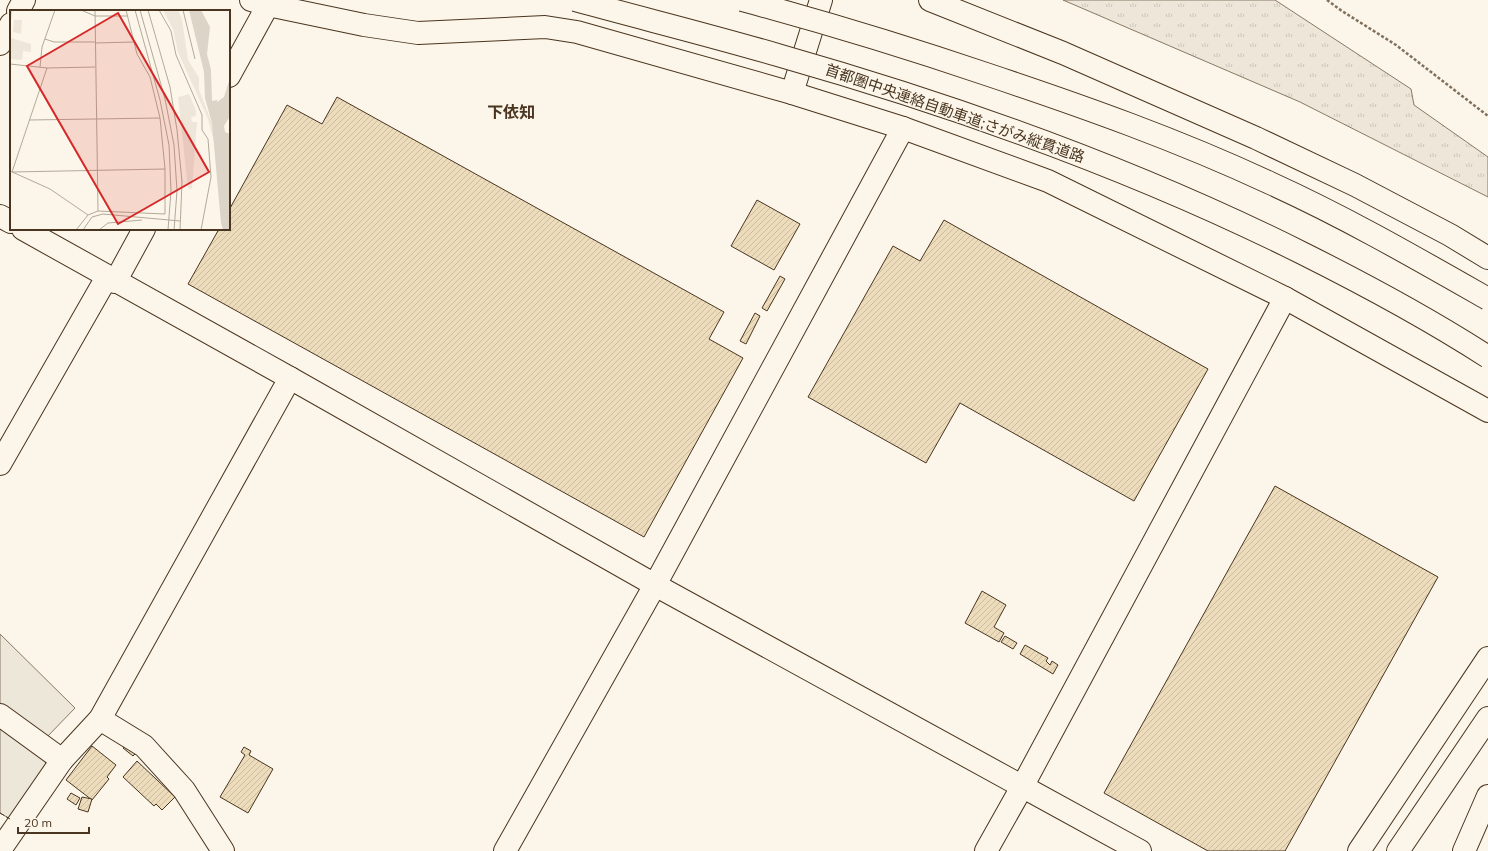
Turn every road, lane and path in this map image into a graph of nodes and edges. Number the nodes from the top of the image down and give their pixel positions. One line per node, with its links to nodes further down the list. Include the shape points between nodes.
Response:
1 (24, 0): 8 (main road)
2 (576, 0): 23 (main road, 首都圏中央連絡自動車道;さがみ縦貫道路, bridge, via 782,56 907,94 1024,134 1133,176 1249,227 1366,285)
3 (742, 0): 22 (main road, bridge, via 921,52 1154,133 1276,186 1384,240)
4 (821, 0): 12 (main road)
5 (930, 0): 19 (main road, via 1063,53 1256,138 1355,184)
6 (1327, 0): 13 (path, via 1396,45)
7 (259, 2): 11 (main road); 12 (main road, via 364,25 418,33 545,27 577,32)
8 (19, 10)
9 (10, 26): 10 (main road)
10 (0, 44)
11 (230, 74)
12 (792, 93): 14 (main road)
13 (1488, 116)
14 (903, 128): 21 (main road, via 1048,181); 27 (main road)
15 (0, 216): 16 (main road)
16 (10, 221)
17 (25, 230): 20 (main road)
18 (143, 230): 20 (main road)
19 (1488, 258)
20 (111, 279): 24 (main road); 26 (main road)
21 (1285, 298): 25 (main road); 33 (main road)
22 (1488, 299)
23 (1488, 357)
24 (290, 378): 27 (main road); 31 (main road)
25 (1488, 411)
26 (0, 464)
27 (655, 585): 33 (main road); 37 (main road)
28 (1488, 658): 40 (main road)
29 (0, 715): 32 (main road)
30 (1488, 718): 41 (main road)
31 (100, 719): 32 (main road); 36 (main road, via 144,746 184,790)
32 (62, 760): 35 (main road)
33 (1022, 787): 38 (main road); 39 (main road)
34 (1488, 796): 42 (main road)
35 (0, 850)
36 (223, 851)
37 (505, 851)
38 (986, 851)
39 (1140, 851)
40 (1359, 851)
41 (1398, 851)
42 (1464, 851)

